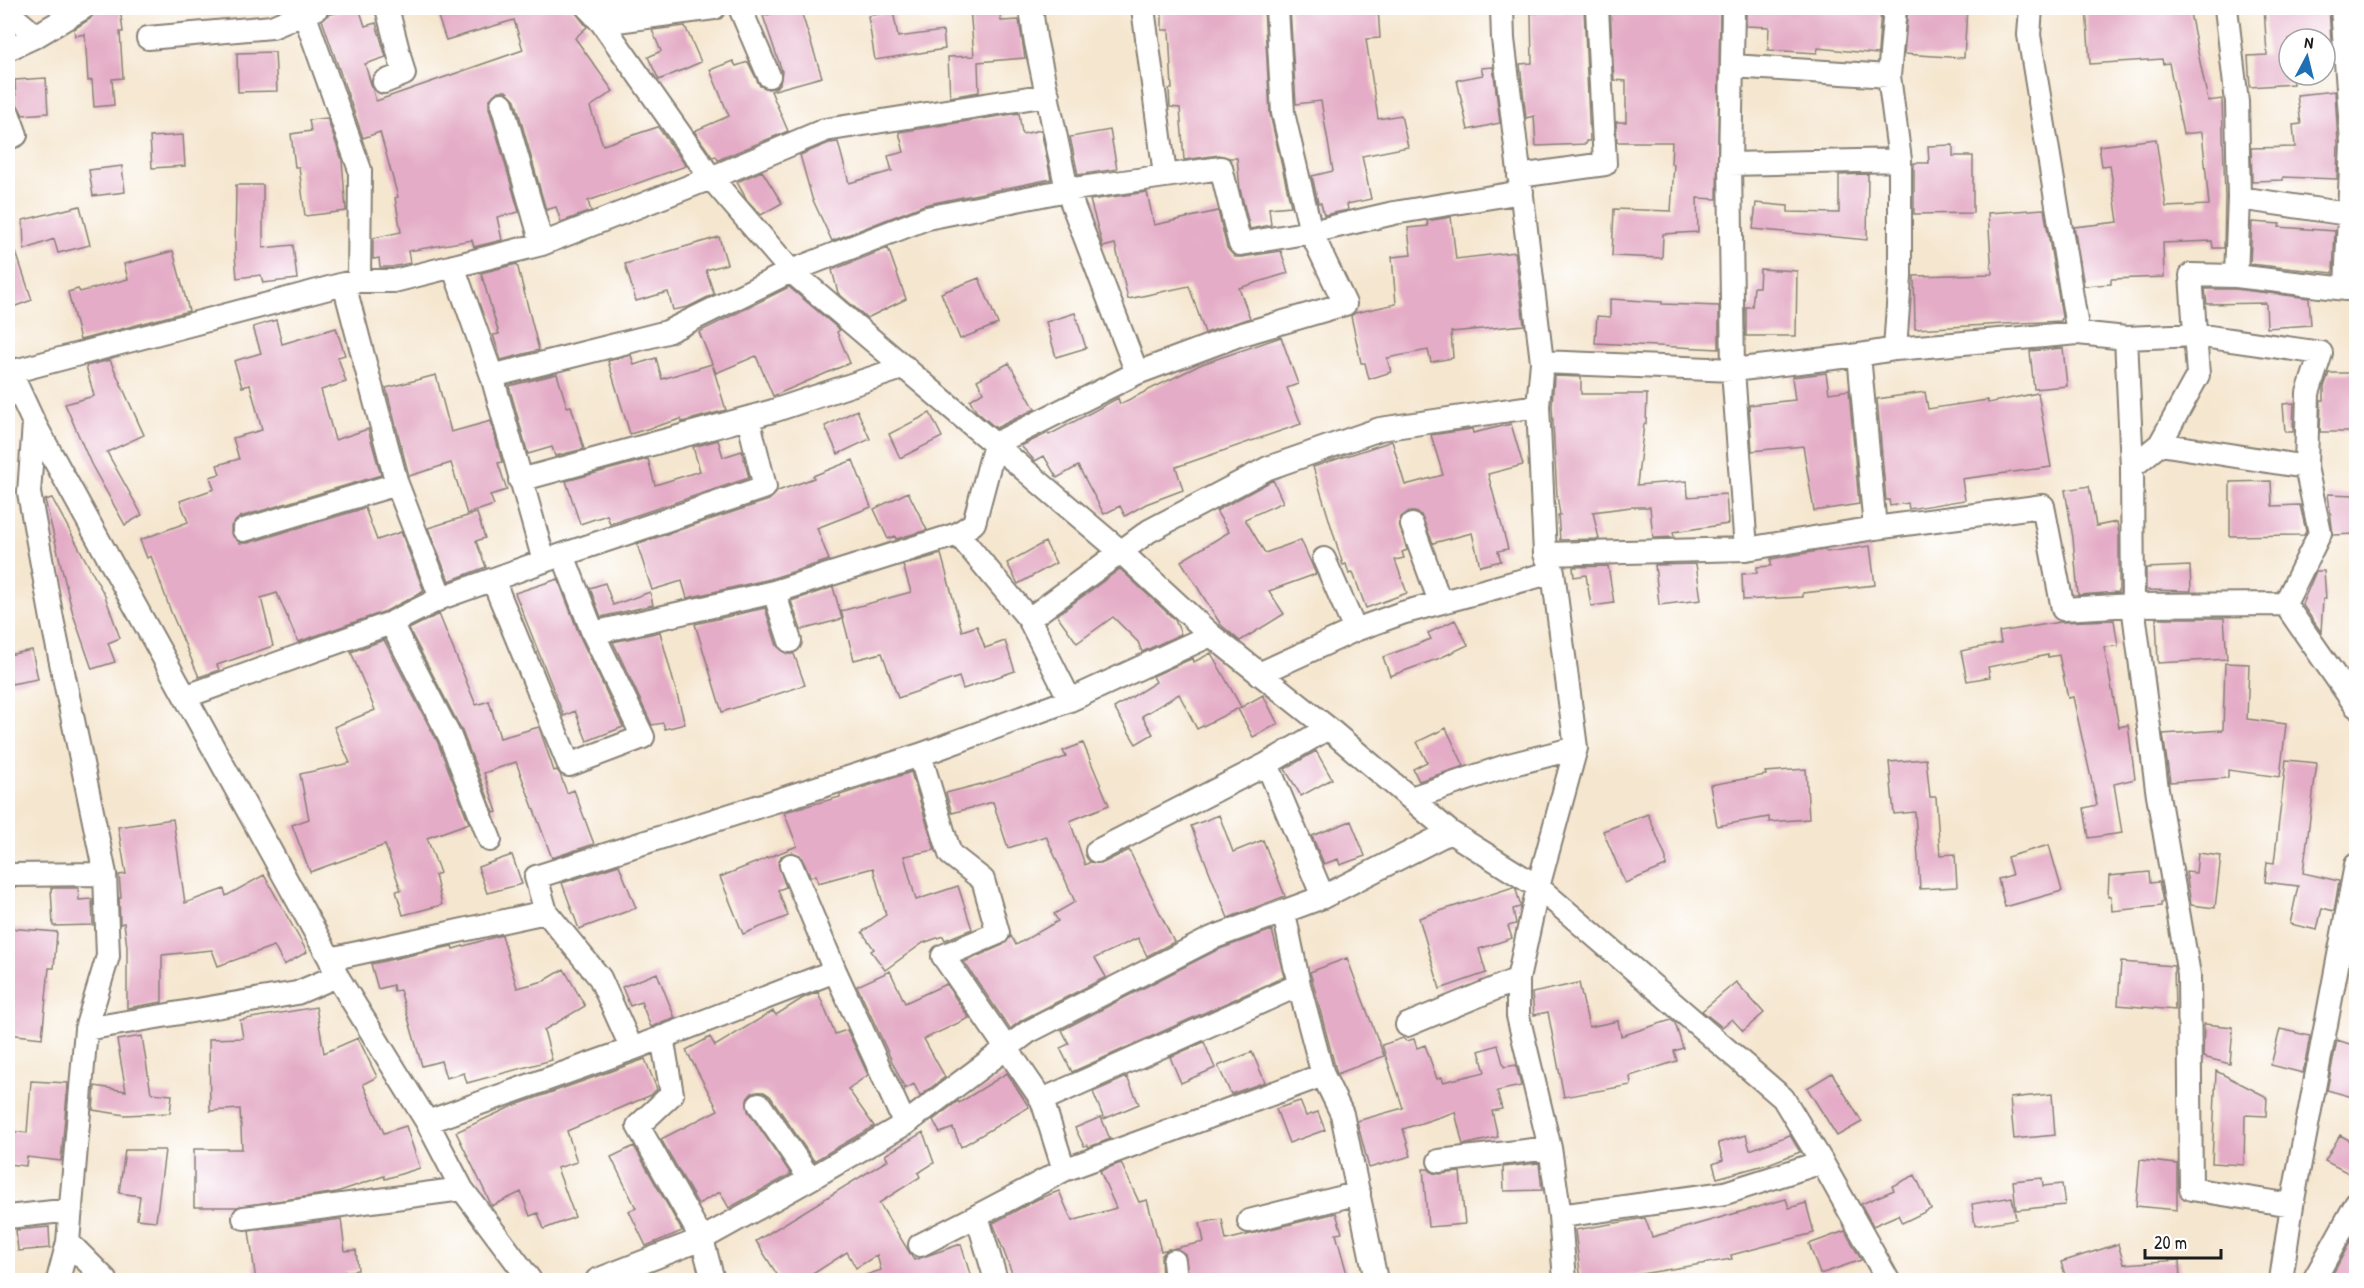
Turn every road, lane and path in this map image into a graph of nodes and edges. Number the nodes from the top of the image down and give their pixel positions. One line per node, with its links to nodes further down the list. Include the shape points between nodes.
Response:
1 (83, 8): 18 (street)
2 (387, 8): 24 (street, via 404,75)
3 (714, 8): 17 (street)
4 (740, 8): 22 (street)
5 (1031, 8): 25 (street)
6 (1143, 8): 31 (street)
7 (1277, 8): 37 (street, via 1283,113)
8 (1502, 8): 33 (street)
9 (1597, 8): 33 (street, via 1605,164)
10 (1733, 8): 21 (street)
11 (1895, 8): 23 (street)
12 (2031, 8): 44 (street, via 2029,34)
13 (2226, 8): 35 (street, via 2237,102)
14 (2342, 8): 36 (street, via 2352,143)
15 (311, 10): 19 (street, via 272,27); 42 (street, via 360,170)
16 (8, 12): 18 (street)
17 (595, 15): 32 (street)
18 (36, 36): 20 (street)
19 (148, 38)
20 (8, 49)
21 (1731, 66): 23 (street); 30 (street)
22 (769, 76)
23 (1889, 76): 29 (street)
24 (384, 82)
25 (1048, 95): 32 (street, via 825,130); 34 (street)
26 (502, 104): 38 (street)
27 (8, 113): 28 (street, via 16,135)
28 (8, 138)
29 (1900, 160): 30 (street); 47 (street, via 1900,277)
30 (1730, 164): 52 (street)
31 (1165, 175): 34 (street); 37 (street, via 1221,168 1240,244)
32 (711, 178): 38 (street); 40 (street)
33 (1520, 184): 37 (street); 49 (street)
34 (1067, 190): 40 (street, via 927,218); 53 (street)
35 (2239, 198): 36 (street); 41 (street)
36 (2348, 214): 43 (street)
37 (1311, 232): 53 (street, via 1345,304 1236,336)
38 (542, 244): 39 (street)
39 (453, 266): 42 (street, via 394,281); 54 (street)
40 (791, 271): 50 (street); 54 (street, via 667,332)
41 (2236, 276): 43 (street); 45 (street, via 2191,275)
42 (352, 283): 51 (street); 63 (street)
43 (2351, 289)
44 (2078, 333): 46 (street); 47 (street)
45 (2196, 335): 46 (street); 59 (street, via 2198,375); 61 (street, via 2321,353 2308,393)
46 (2126, 338): 60 (street)
47 (1895, 349): 48 (street)
48 (1859, 355): 52 (street); 65 (street)
49 (1542, 362): 52 (street); 55 (street)
50 (905, 367): 56 (street); 58 (street)
51 (9, 370): 57 (street)
52 (1733, 370): 68 (street)
53 (1137, 373): 58 (street)
54 (492, 376): 62 (street)
55 (1538, 406): 69 (street, via 1368,433 1268,468 1149,531); 72 (street)
56 (748, 418): 62 (street); 70 (street, via 765,487)
57 (34, 423): 86 (street); 99 (street, via 29,493)
58 (995, 444): 67 (street, via 974,523); 69 (street)
59 (2160, 444): 60 (street); 61 (street)
60 (2132, 467): 78 (street)
61 (2306, 467): 77 (street, via 2320,533)
62 (520, 480): 70 (street)
63 (397, 484): 66 (street); 75 (street)
64 (1412, 525): 76 (street)
65 (1875, 528): 68 (street); 78 (street, via 2043,506 2063,609)
66 (244, 530)
67 (958, 534): 74 (street); 79 (street)
68 (1746, 549): 72 (street)
69 (1120, 551): 79 (street); 83 (street)
70 (553, 558): 73 (street); 82 (street)
71 (1324, 559): 81 (street)
72 (1549, 563): 76 (street); 90 (street)
73 (493, 580): 75 (street); 82 (street, via 569,765 643,737)
74 (774, 592): 82 (street); 84 (street)
75 (441, 598): 80 (street)
76 (1440, 602): 81 (street)
77 (2285, 604): 78 (street); 88 (street)
78 (2133, 605): 127 (street, via 2157,789 2188,975 2191,1190)
79 (1029, 619): 87 (street)
80 (391, 623): 86 (street); 95 (street, via 450,737)
81 (1354, 630): 85 (street)
82 (593, 633)
83 (1211, 635): 85 (street); 87 (street)
84 (790, 641)
85 (1259, 674): 89 (street)
86 (187, 696): 105 (street)
87 (1070, 700): 91 (street)
88 (2356, 706)
89 (1328, 728): 92 (street); 93 (street)
90 (1576, 748): 93 (street, via 1509,765); 101 (street)
91 (920, 755): 103 (street, via 536,877); 113 (street, via 950,854 983,879 998,933 943,956)
92 (1267, 764): 96 (street); 102 (street)
93 (1411, 798): 94 (street)
94 (1450, 832): 101 (street); 102 (street)
95 (490, 840)
96 (1097, 851)
97 (791, 865): 106 (street)
98 (2356, 865): 127 (street)
99 (105, 874): 100 (street); 110 (street, via 108,956)
100 (8, 875)
101 (1538, 887): 107 (street); 121 (street, via 1783,1098)
102 (1323, 897): 104 (street)
103 (546, 912): 105 (street); 112 (street, via 600,978)
104 (1284, 913): 108 (street); 113 (street, via 1212,938 1028,1032)
105 (333, 968): 110 (street, via 297,993); 117 (street)
106 (835, 971): 111 (street); 118 (street)
107 (1518, 979): 109 (street); 119 (street, via 1518,1016)
108 (1299, 985): 114 (street); 115 (street)
109 (1407, 1025)
110 (86, 1029): 128 (street)
111 (662, 1037): 112 (street); 134 (street, via 672,1094 638,1126)
112 (632, 1049): 117 (street)
113 (1006, 1049): 115 (street); 118 (street)
114 (1323, 1075): 122 (street); 125 (street, via 1342,1114)
115 (1042, 1100): 122 (street)
116 (759, 1104): 123 (street)
117 (428, 1122): 124 (street)
118 (904, 1124): 123 (street)
119 (1550, 1148): 120 (street); 130 (street)
120 (1439, 1161)
121 (1822, 1162): 130 (street, via 1725,1193); 145 (street)
122 (1064, 1170): 129 (street)
123 (810, 1179): 134 (street)
124 (462, 1189): 132 (street); 139 (street)
125 (1359, 1193): 133 (street); 143 (street)
126 (2356, 1204): 147 (street)
127 (2292, 1205): 146 (street)
128 (71, 1210): 131 (street); 135 (street)
129 (977, 1216): 136 (street); 142 (street)
130 (1560, 1216): 144 (street)
131 (8, 1217)
132 (244, 1218)
133 (1249, 1221)
134 (702, 1239): 140 (street); 141 (street)
135 (68, 1242): 137 (street); 138 (street)
136 (920, 1245)
137 (58, 1281)
138 (106, 1281)
139 (530, 1281)
140 (597, 1281)
141 (712, 1281)
142 (996, 1281)
143 (1376, 1281)
144 (1565, 1281)
145 (1888, 1281)
146 (2281, 1281)
147 (2314, 1281)

